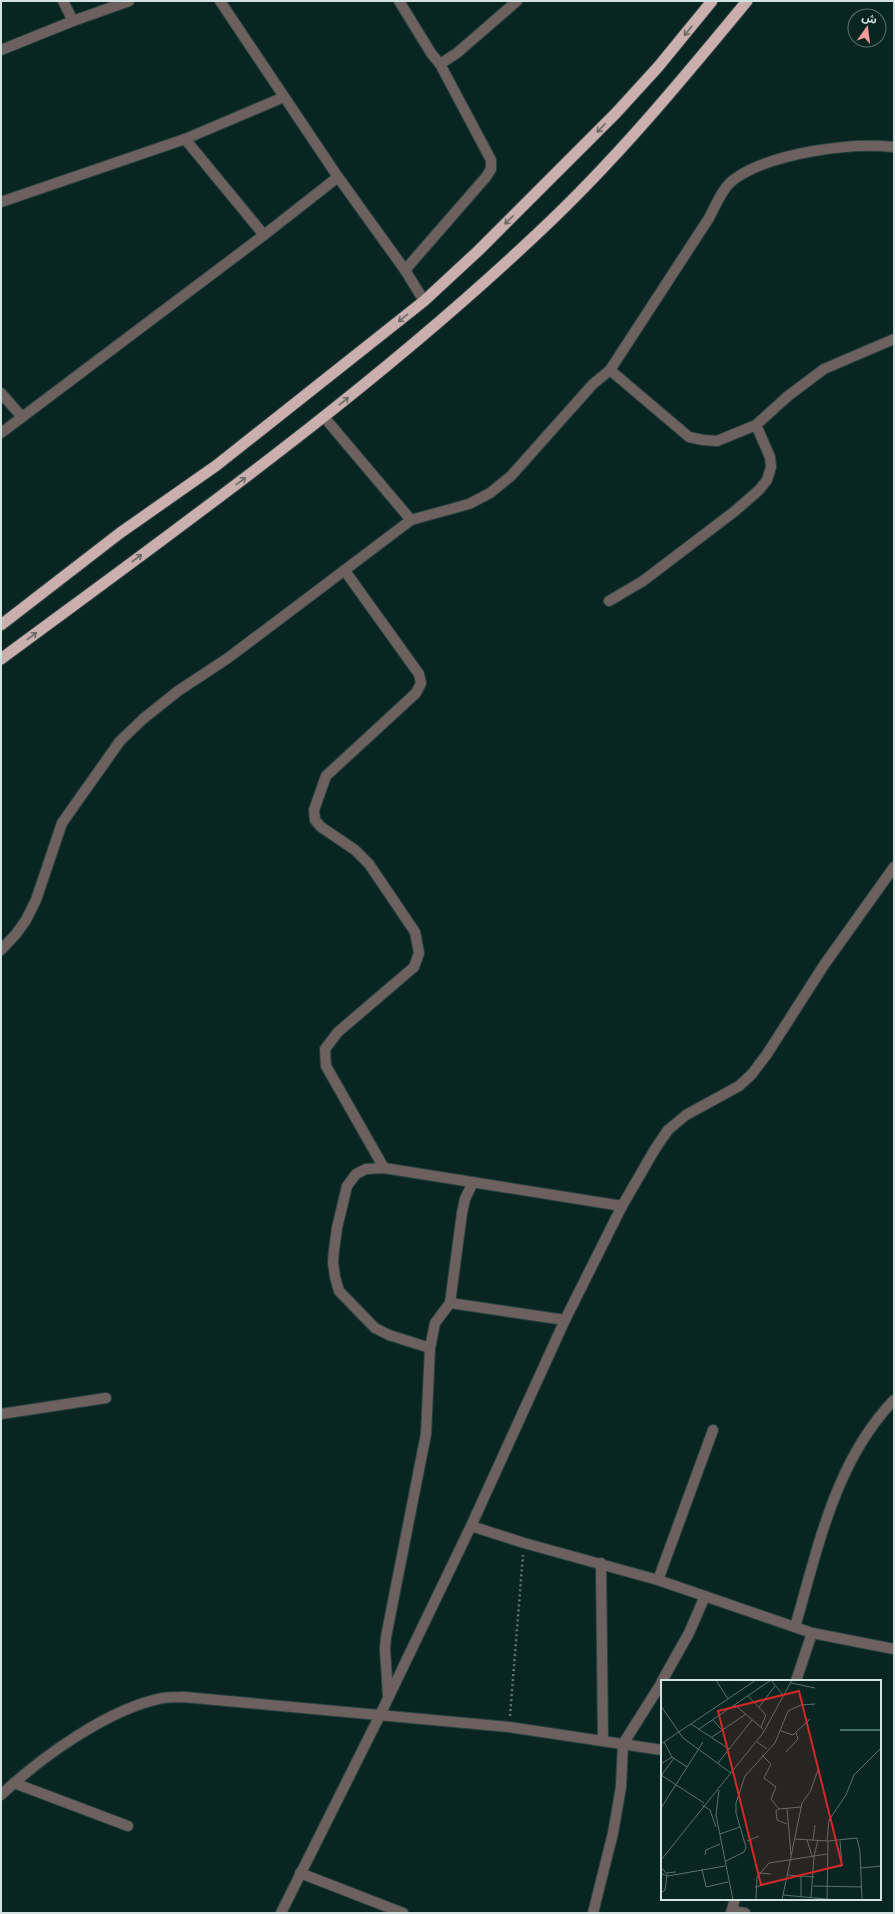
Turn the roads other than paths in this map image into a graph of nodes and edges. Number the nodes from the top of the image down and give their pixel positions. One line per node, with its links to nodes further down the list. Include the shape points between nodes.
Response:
1 (63, 1): 8 (street)
2 (129, 1): 8 (street)
3 (220, 1): 11 (street)
4 (400, 1): 10 (street)
5 (517, 1): 10 (street, via 457,53)
6 (712, 1): 18 (highway, one-way to 18, via 658,68 616,113 478,252)
7 (747, 1): 23 (highway, one-way to 7, via 456,307 550,221 638,131)
8 (73, 21): 9 (street)
9 (1, 50)
10 (440, 64): 17 (street, via 486,147 492,160 491,169 486,178)
11 (284, 96): 12 (street); 14 (street)
12 (185, 139): 15 (street); 16 (street)
13 (894, 147): 20 (street, via 837,148 792,156 758,167 736,178 723,192 709,218)
14 (338, 177): 16 (street); 17 (street)
15 (1, 202)
16 (264, 235): 22 (street)
17 (405, 270): 18 (street)
18 (424, 301): 29 (highway, one-way to 29, via 217,465 120,533)
19 (894, 339): 24 (street, via 824,369 788,396)
20 (610, 370): 24 (street, via 689,437 717,441); 26 (street, via 593,384 511,476 490,493 469,504)
21 (1, 393): 22 (street)
22 (22, 417): 25 (street)
23 (324, 417): 26 (street); 30 (highway, one-way to 23)
24 (756, 426): 28 (street, via 770,457 771,467 767,480 759,490 643,581)
25 (1, 433)
26 (411, 520): 27 (street)
27 (345, 571): 32 (street, via 228,658 178,691 120,741 62,823 36,900 26,920); 33 (street, via 419,674 421,683 416,693 403,706 326,776 314,810 315,820 321,827 355,850 369,864 415,932 419,953 414,967 338,1032 325,1048 326,1066)
28 (609, 601)
29 (1, 624)
30 (1, 659)
31 (894, 866): 35 (street, via 752,1074 739,1086 686,1115 668,1130)
32 (1, 950)
33 (384, 1168): 34 (street); 38 (street, via 366,1169 356,1174 347,1186 336,1235 333,1262 335,1277 339,1291 375,1328 389,1336)
34 (473, 1182): 35 (street); 36 (street, via 462,1213)
35 (622, 1206): 37 (street)
36 (450, 1303): 37 (street); 38 (street, via 435,1323)
37 (565, 1320): 43 (street)
38 (430, 1348): 53 (street, via 426,1434 386,1637)
39 (106, 1398): 41 (street)
40 (894, 1400): 47 (street, via 876,1418 840,1481)
41 (1, 1414)
42 (713, 1430): 45 (street)
43 (471, 1526): 44 (street); 53 (street)
44 (601, 1563): 45 (street); 55 (street)
45 (658, 1580): 46 (street)
46 (705, 1596): 47 (street); 50 (street, via 689,1633)
47 (795, 1627): 48 (street)
48 (812, 1633): 49 (street); 51 (street)
49 (894, 1649)
50 (663, 1680)
51 (796, 1680)
52 (661, 1683): 56 (street)
53 (388, 1697): 54 (street)
54 (380, 1715): 55 (street, via 509,1727); 58 (street, via 226,1700 163,1698 116,1715 85,1732 48,1756); 61 (street)
55 (603, 1741): 56 (street)
56 (623, 1744): 57 (street); 66 (street, via 620,1795)
57 (661, 1750)
58 (14, 1783): 59 (street); 60 (street)
59 (1, 1795)
60 (128, 1826)
61 (300, 1873): 64 (street); 65 (street)
62 (735, 1900): 63 (street)
63 (731, 1912): 67 (street)
64 (281, 1913)
65 (403, 1913)
66 (593, 1913)
67 (745, 1913)

